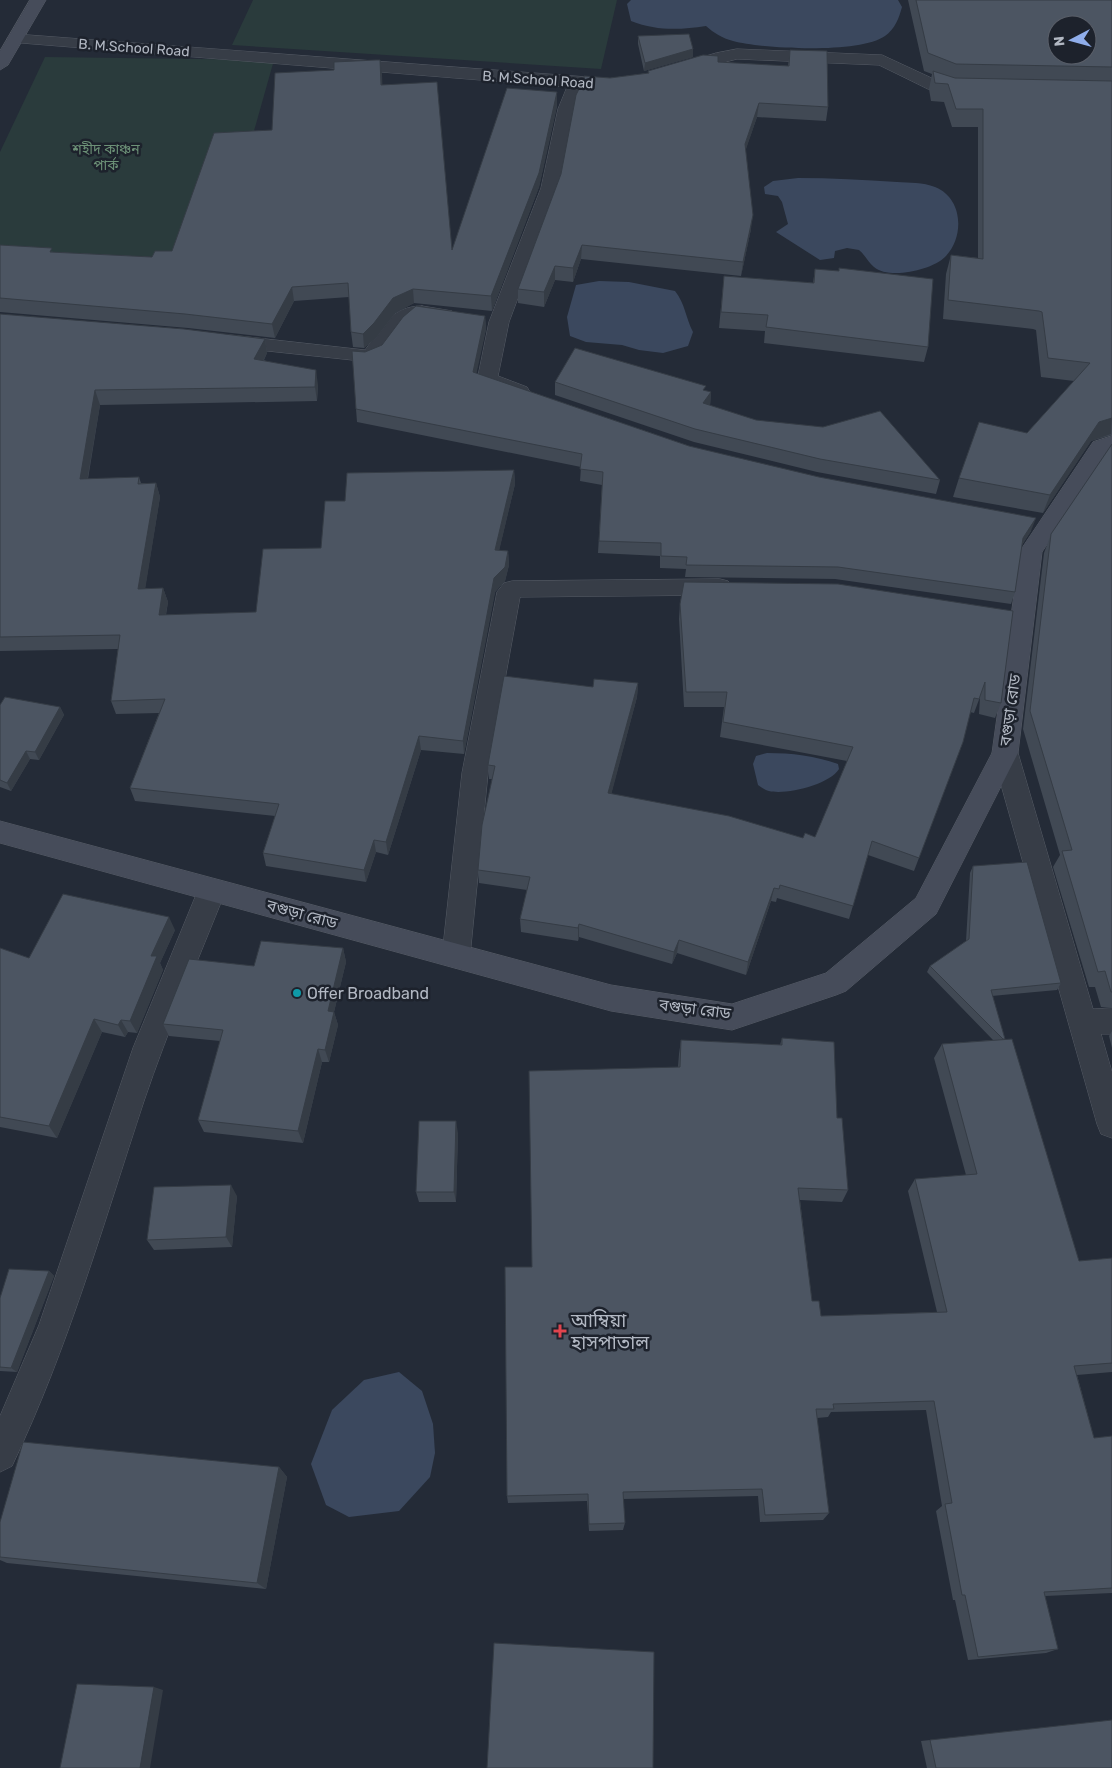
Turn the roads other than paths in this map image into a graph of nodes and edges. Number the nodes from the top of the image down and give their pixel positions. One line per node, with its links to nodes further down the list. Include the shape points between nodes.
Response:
1 (38, 0): 2 (main road)
2 (15, 39): 3 (main road); 6 (street, B. M.School Road)
3 (0, 65)
4 (665, 73): 7 (street, via 737,54 868,59 893,64 934,85)
5 (635, 82): 6 (street, B. M.School Road, via 610,85)
6 (577, 83): 8 (street, via 566,109 550,188)
7 (983, 91)
8 (480, 320): 9 (street, via 415,311 407,313 370,356); 10 (street, via 488,381)
9 (207, 339)
10 (538, 397)
11 (1112, 443): 13 (main road, বগুড়া রোড, via 1101,447 1040,522 1013,616)
12 (740, 588): 16 (street, via 512,588 475,773)
13 (1005, 753): 16 (main road, বগুড়া রোড, via 926,906 836,982 732,1017 611,998); 18 (street)
14 (0, 832): 15 (main road, বগুড়া রোড)
15 (212, 890): 16 (main road, বগুড়া রোড); 20 (street, via 129,1100 79,1256 24,1408)
16 (456, 956)
17 (1112, 1021): 18 (street)
18 (1082, 1022): 19 (street)
19 (1112, 1124)
20 (0, 1454)

